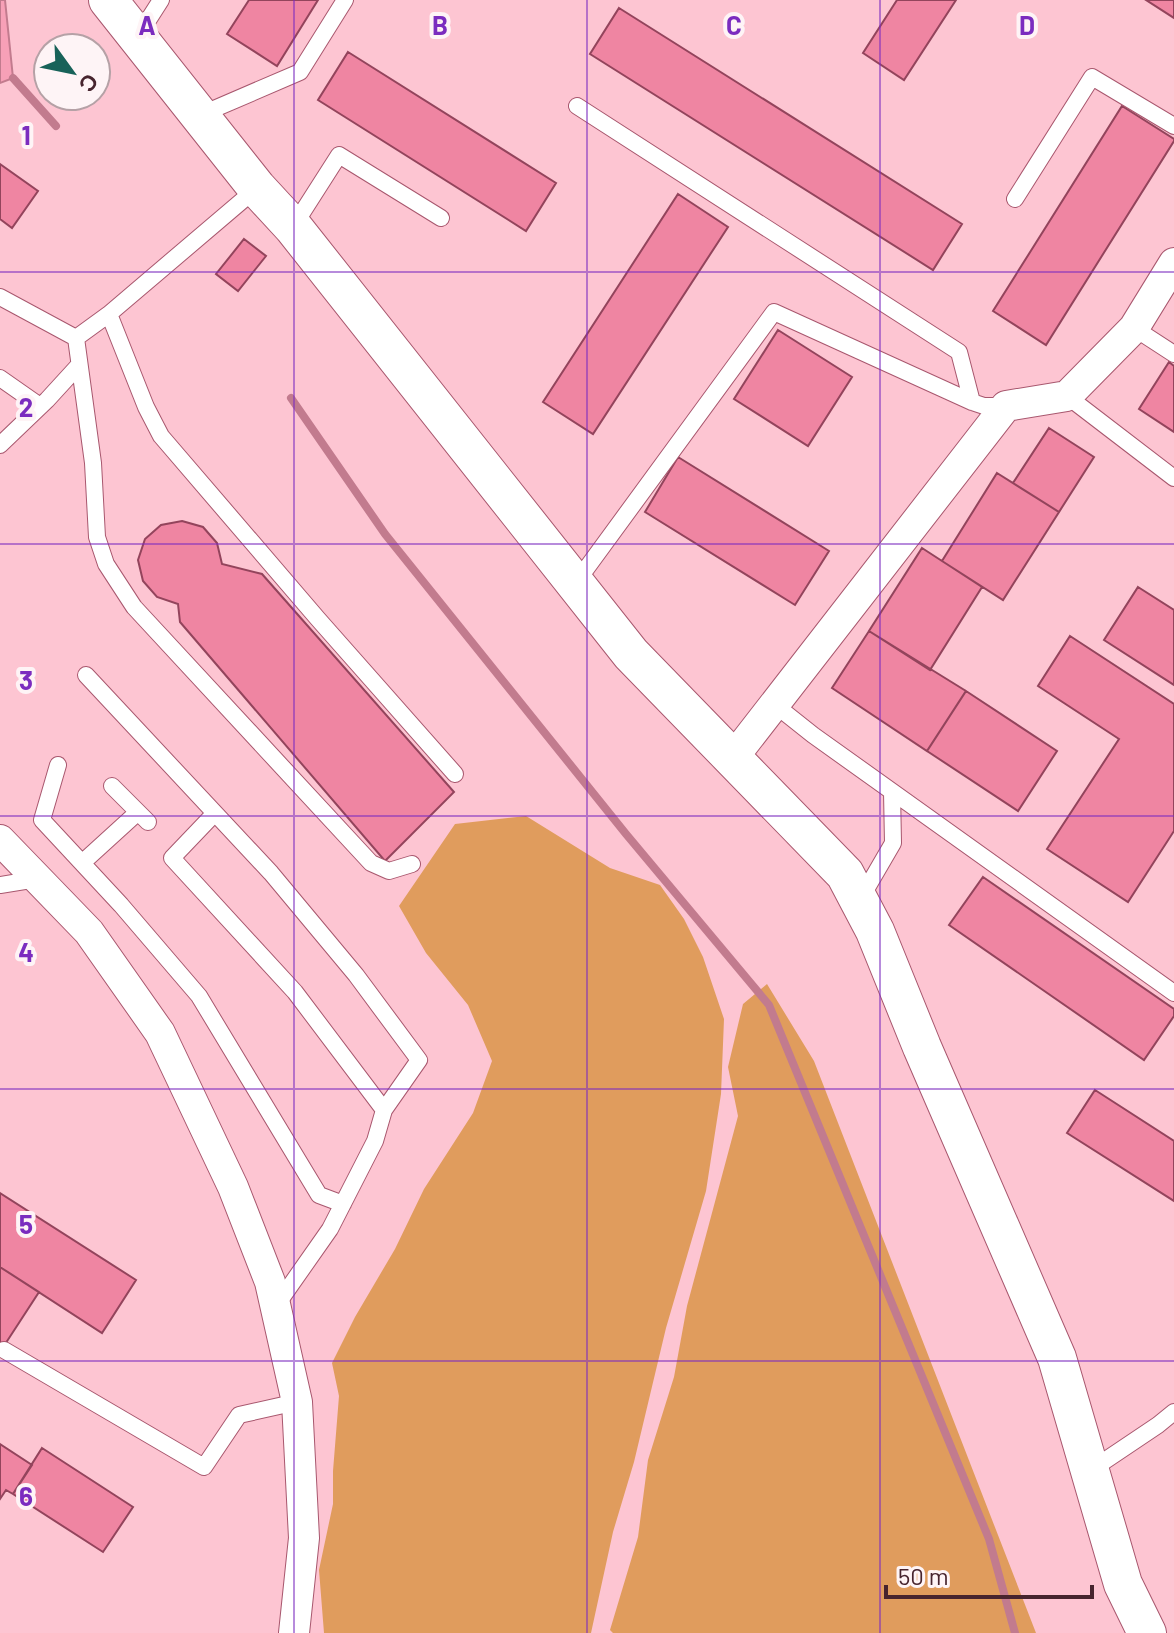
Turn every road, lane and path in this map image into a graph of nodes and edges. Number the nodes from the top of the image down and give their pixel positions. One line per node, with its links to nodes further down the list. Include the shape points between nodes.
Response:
1 (108, 0): 4 (street)
2 (161, 0): 4 (lane)
3 (345, 0): 6 (lane, via 300,72)
4 (137, 37): 6 (street)
5 (577, 106): 21 (lane, via 959,352)
6 (200, 115): 8 (street)
7 (1174, 126): 9 (lane, via 1092,77)
8 (257, 188): 11 (street); 14 (lane)
9 (1015, 199)
10 (441, 218): 11 (lane, via 339,155)
11 (293, 227): 26 (street)
12 (1174, 263): 15 (street)
13 (0, 297): 16 (lane)
14 (109, 314): 16 (lane); 31 (lane, via 161,436)
15 (1134, 328): 17 (lane); 20 (street)
16 (76, 338): 18 (lane)
17 (1174, 354)
18 (79, 365): 22 (lane); 37 (lane, via 97,537 106,564 134,607 371,863 389,871)
19 (0, 378): 22 (lane)
20 (1067, 396): 23 (street); 25 (lane)
21 (972, 402): 23 (lane); 26 (lane, via 774,312)
22 (40, 406): 24 (lane)
23 (1006, 406): 28 (street)
24 (0, 445)
25 (1174, 478)
26 (575, 584): 29 (street, via 631,654)
27 (86, 675): 34 (lane)
28 (774, 704): 29 (street); 33 (lane)
29 (732, 759): 40 (street, via 845,874)
30 (58, 765): 36 (lane, via 42,820)
31 (455, 774)
32 (112, 786): 36 (lane, via 143,817)
33 (892, 792): 40 (lane, via 893,843); 41 (lane)
34 (215, 813): 42 (lane, via 356,975 419,1060); 42 (lane, via 172,858 295,992)
35 (0, 840): 38 (street)
36 (82, 863): 43 (lane, via 199,996 319,1195)
37 (412, 864)
38 (37, 879): 39 (lane); 44 (street, via 89,932 160,1033 233,1187)
39 (0, 885)
40 (859, 900): 48 (street, via 1057,1358)
41 (1174, 993)
42 (384, 1110): 43 (lane, via 375,1141)
43 (343, 1204): 44 (lane)
44 (276, 1307): 46 (street)
45 (4, 1350): 46 (lane, via 204,1467 239,1415)
46 (297, 1402): 49 (street, via 304,1538)
47 (1174, 1412): 48 (lane)
48 (1091, 1470): 50 (street, via 1123,1584)
49 (294, 1633)
50 (1147, 1633)

